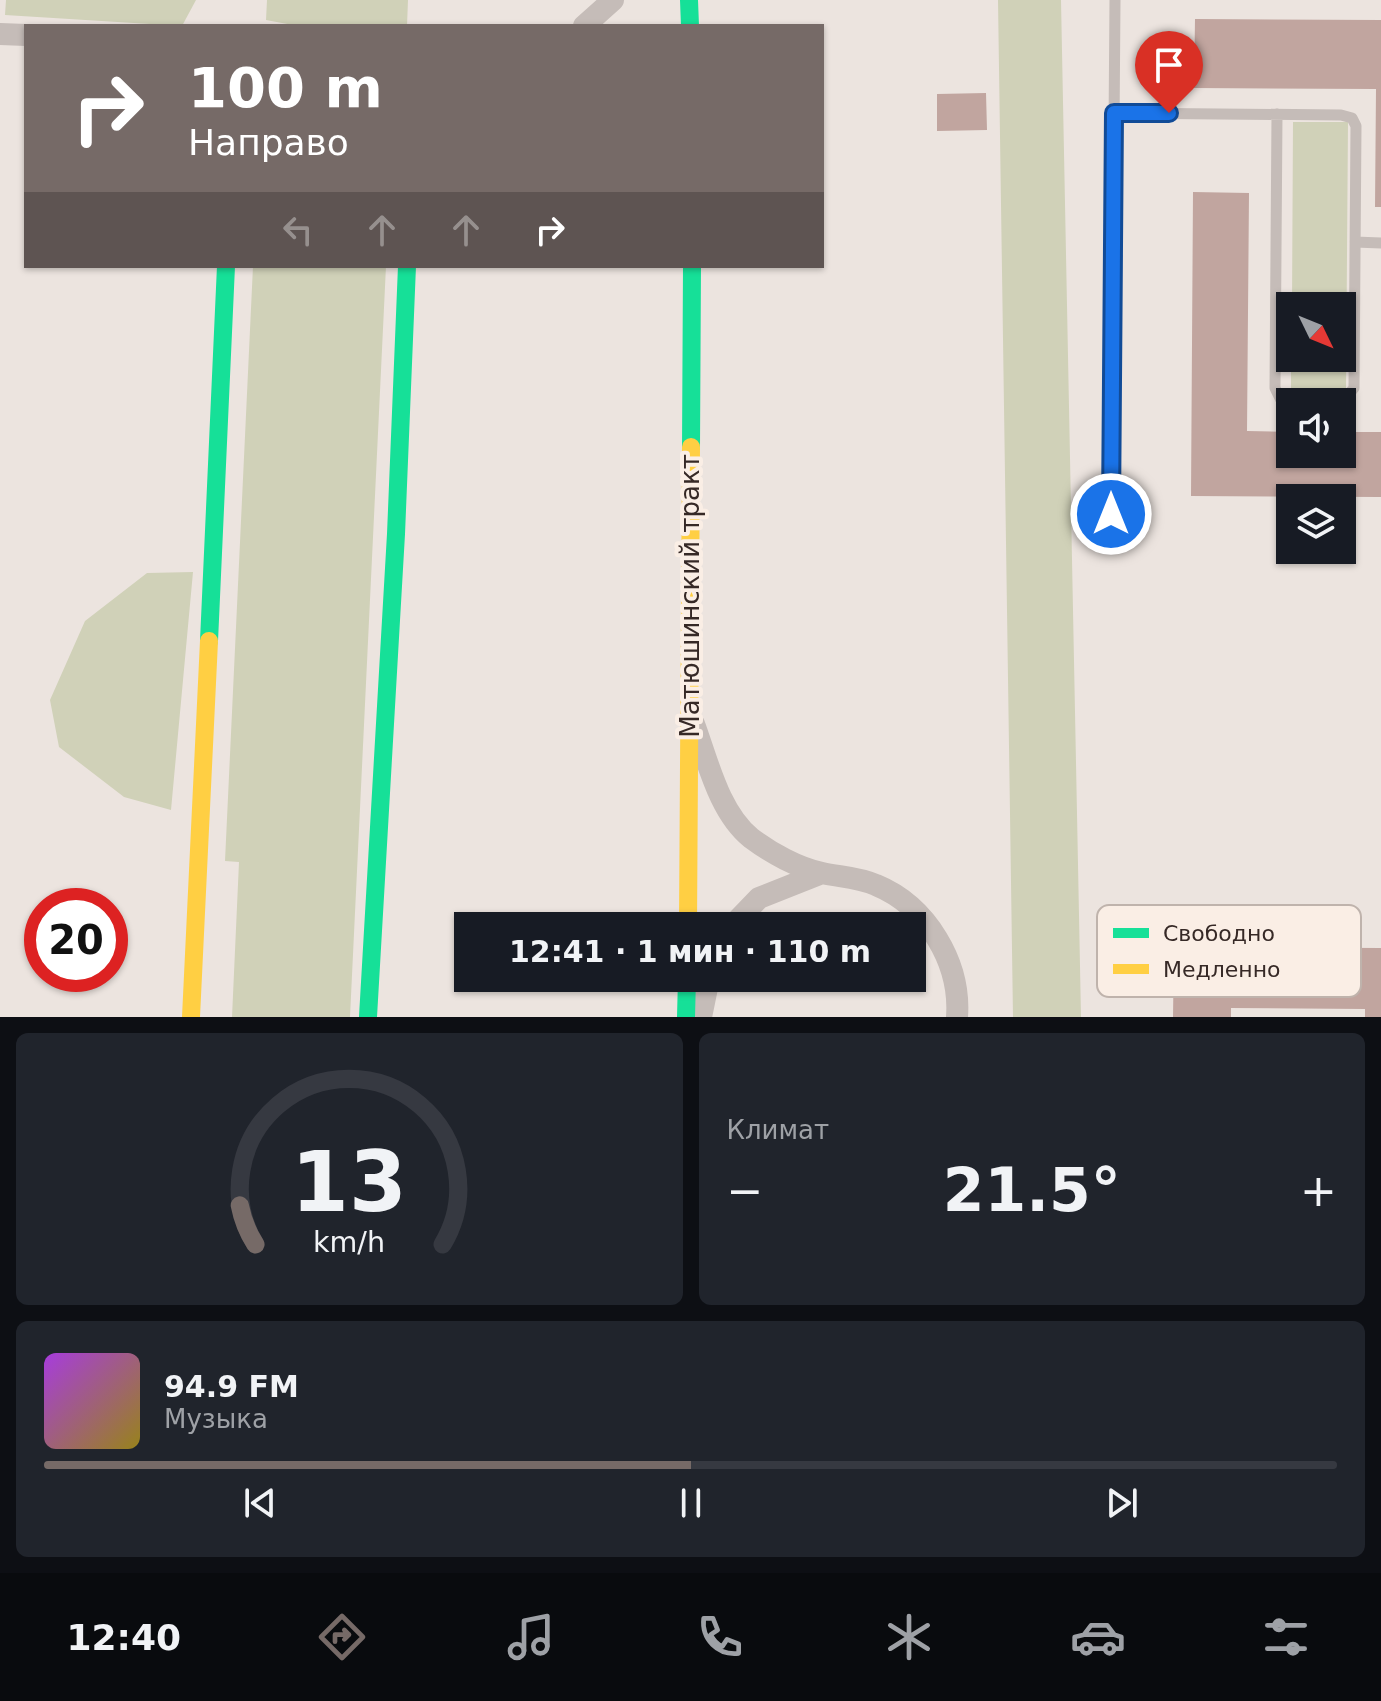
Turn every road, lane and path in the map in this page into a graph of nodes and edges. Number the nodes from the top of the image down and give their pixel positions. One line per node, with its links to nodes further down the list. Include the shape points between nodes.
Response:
1 (613, 0): 4 (street)
2 (689, 0): 5 (street)
3 (1115, 0): 8 (lane)
4 (586, 24)
5 (690, 24)
6 (0, 34): 7 (street)
7 (24, 35)
8 (1114, 113): 9 (lane); 19 (lane)
9 (1277, 114): 10 (lane, via 1341,115 1355,121); 18 (lane)
10 (1355, 242): 11 (lane); 17 (lane)
11 (1381, 243)
12 (226, 268): 26 (street)
13 (407, 268): 27 (street)
14 (679, 268): 16 (street)
15 (692, 268): 16 (street, Матюшинский тракт)
16 (692, 319): 20 (street, Матюшинский тракт)
17 (1354, 388)
18 (1276, 390)
19 (1111, 514)
20 (690, 712): 21 (street, via 732,818 770,851); 22 (street, Матюшинский тракт)
21 (822, 873): 23 (street, via 759,898); 30 (street, via 877,885 924,921 953,971)
22 (688, 912)
23 (746, 912)
24 (687, 992): 28 (street)
25 (706, 992): 29 (street)
26 (191, 1017)
27 (368, 1017)
28 (686, 1017)
29 (701, 1017)
30 (957, 1017)

